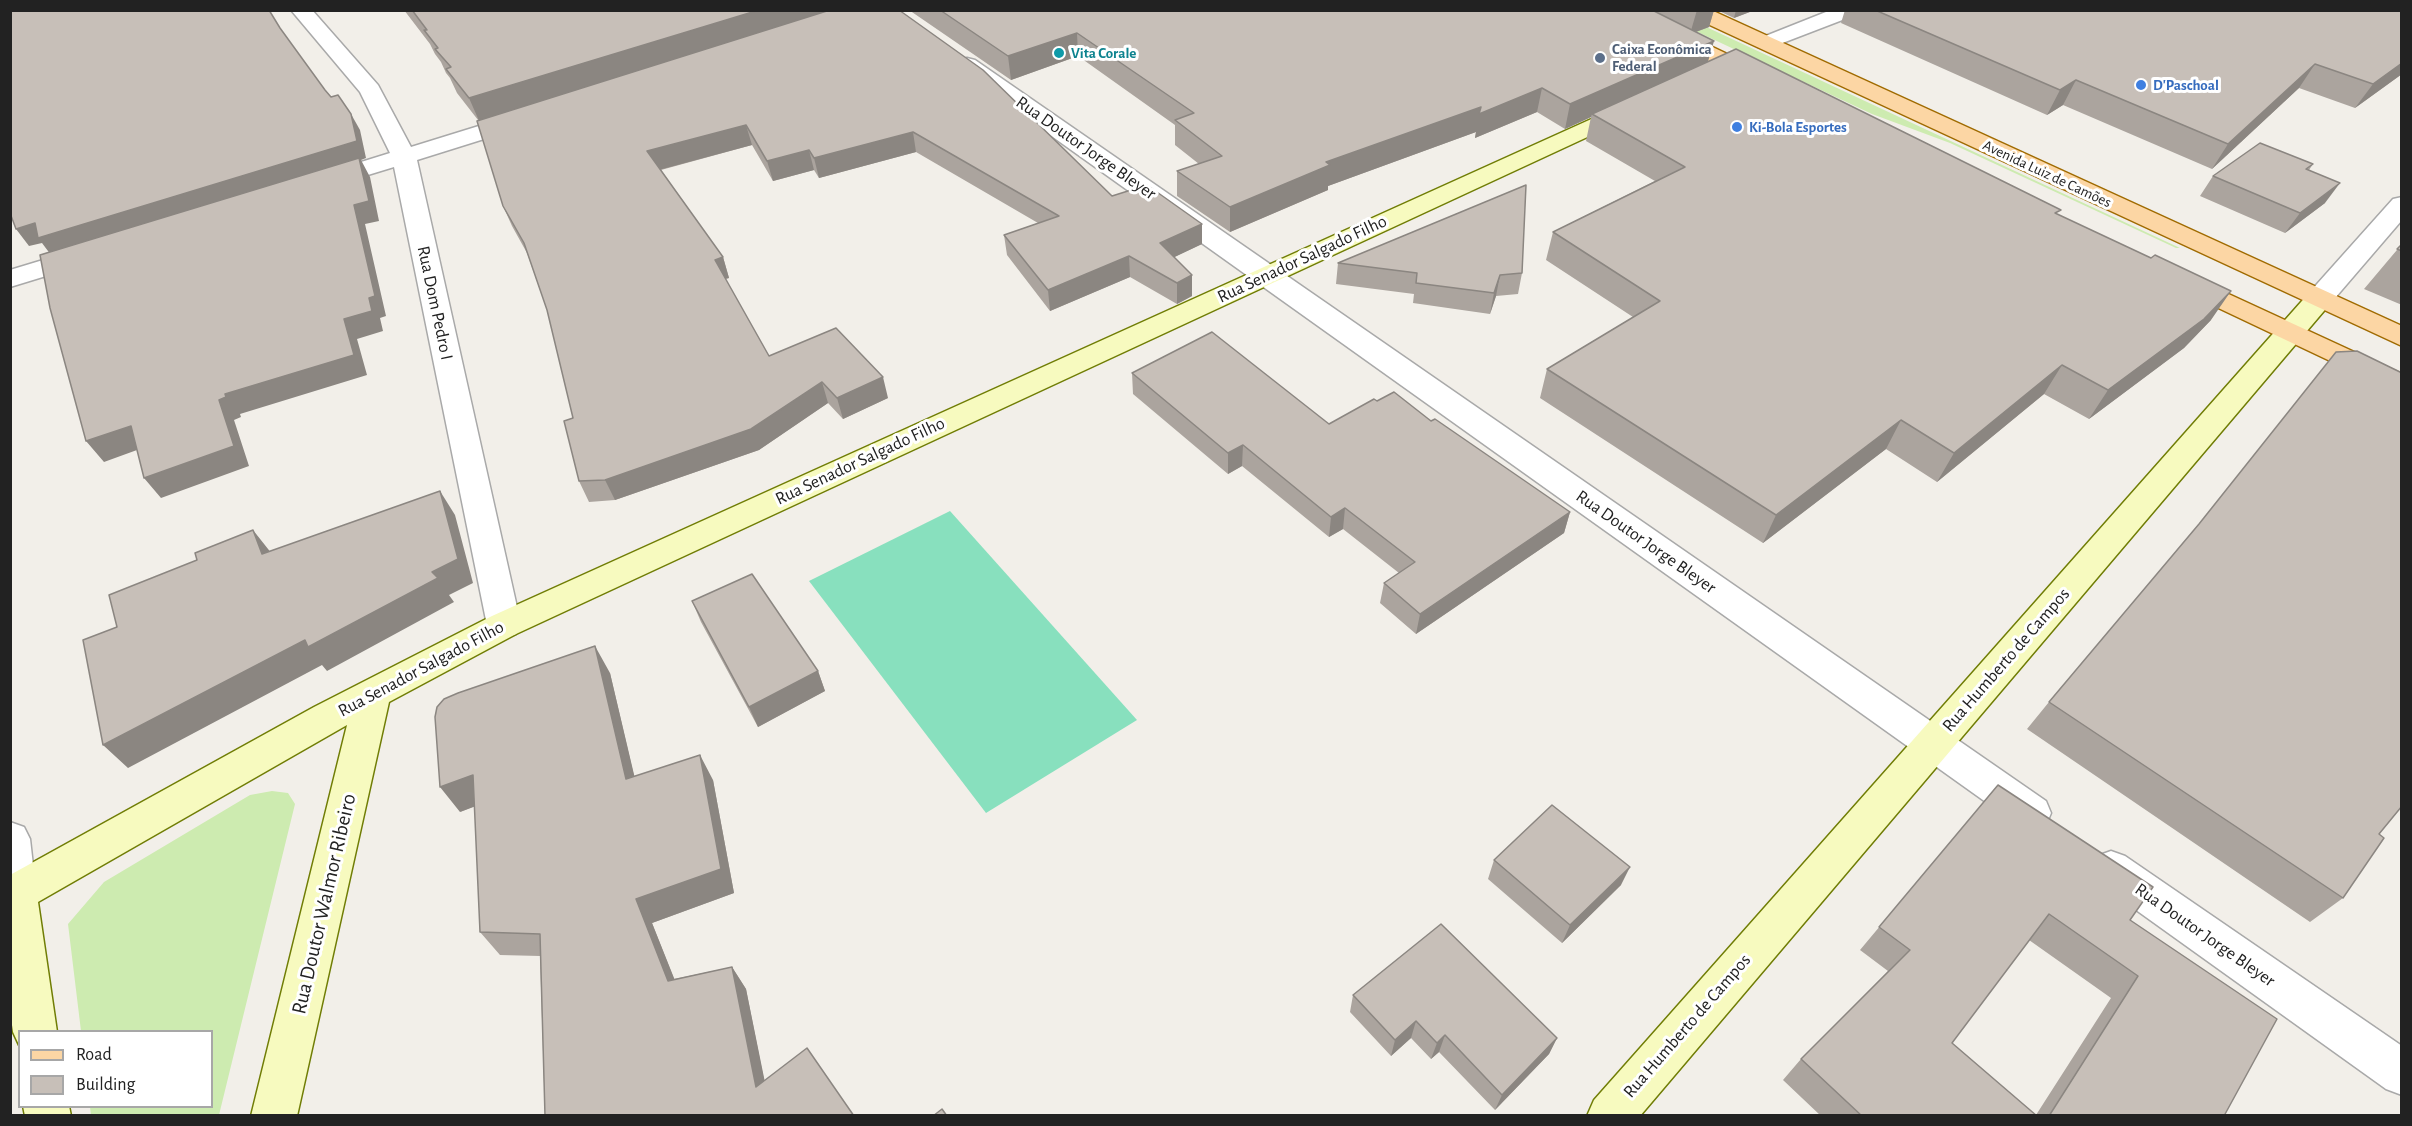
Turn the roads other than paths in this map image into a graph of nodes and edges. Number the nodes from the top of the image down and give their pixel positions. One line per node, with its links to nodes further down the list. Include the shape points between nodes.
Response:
1 (301, 10): 12 (street, Rua Dom Pedro I, via 370,90)
2 (1618, 10): 7 (main road)
3 (1693, 10): 6 (main road, Avenida Luiz de Camões)
4 (1851, 10): 6 (street)
5 (939, 44): 17 (street, Rua Doutor Jorge Bleyer)
6 (1765, 44): 19 (main road, Avenida Luiz de Camões)
7 (1729, 63): 8 (street); 9 (main road)
8 (1702, 76)
9 (1778, 87)
10 (1650, 100): 17 (street, Rua Senador Salgado Filho)
11 (541, 114): 12 (street)
12 (404, 157): 13 (street); 23 (street, Rua Dom Pedro I)
13 (302, 188)
14 (2402, 204): 19 (street, Rua Humberto de Campos)
15 (112, 248): 18 (street)
16 (2164, 272): 20 (main road)
17 (1266, 275): 23 (street, Rua Senador Salgado Filho); 25 (street, Rua Doutor Jorge Bleyer)
18 (10, 279)
19 (2319, 299): 20 (street, Rua Humberto de Campos); 21 (main road, Avenida Luiz de Camões)
20 (2290, 333): 22 (main road); 25 (street, Rua Humberto de Campos)
21 (2402, 337)
22 (2402, 386)
23 (504, 625): 24 (street, Rua Senador Salgado Filho)
24 (374, 693): 29 (street, Rua Senador Salgado Filho); 32 (street, Rua Doutor Walmor Ribeiro)
25 (1934, 745): 26 (street, Rua Doutor Jorge Bleyer); 33 (street, Rua Humberto de Campos)
26 (2061, 834)
27 (10, 839): 29 (street)
28 (2090, 854): 31 (street, Rua Doutor Jorge Bleyer)
29 (13, 894): 30 (street)
30 (35, 1030)
31 (2402, 1073)
32 (274, 1116)
33 (1610, 1116)

